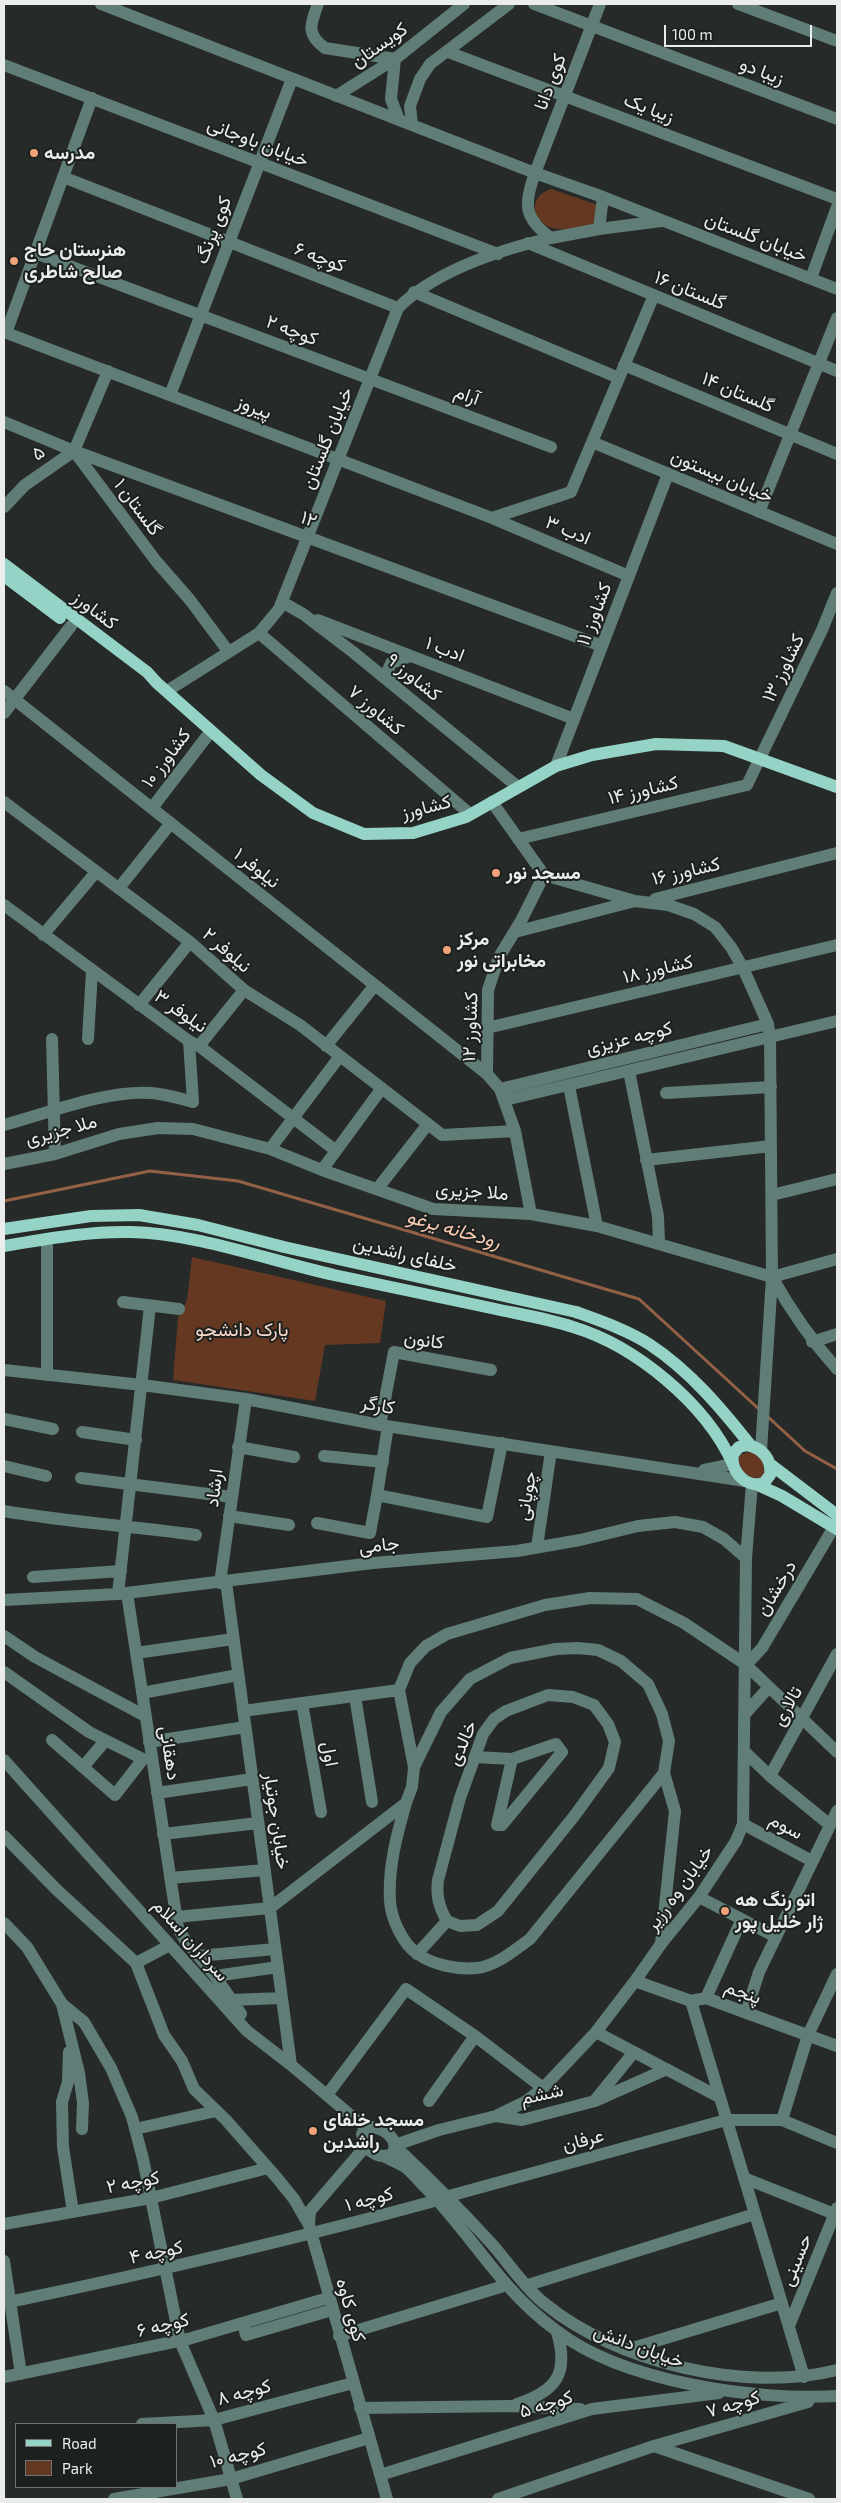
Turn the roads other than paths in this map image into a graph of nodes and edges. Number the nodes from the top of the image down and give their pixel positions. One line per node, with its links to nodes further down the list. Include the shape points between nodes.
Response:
1 (101, 4): 13 (street)
2 (318, 4): 11 (street, via 312,33 315,41 324,48)
3 (464, 4): 11 (street, کویستان)
4 (509, 4): 10 (street)
5 (534, 4): 8 (street, زیبا دو)
6 (600, 4): 8 (street, کوی دانا)
7 (738, 4): 9 (street)
8 (591, 26): 15 (street, کوی دانا); 17 (street, زیبا دو)
9 (837, 42)
10 (448, 52): 15 (street, زیبا یک); 19 (street, via 430,64 420,79 410,106)
11 (395, 59): 14 (street, کویستان); 18 (street, via 391,99)
12 (4, 65): 16 (street, خیابان باوجانی)
13 (292, 79): 14 (street); 20 (street, کوی پرنگ)
14 (336, 96): 18 (street)
15 (565, 96): 21 (street, کوی دانا); 24 (street, زیبا یک)
16 (92, 98): 20 (street, خیابان باوجانی); 22 (street)
17 (837, 119)
18 (399, 120): 19 (street)
19 (412, 125): 21 (street)
20 (259, 162): 29 (street, کوی پرنگ); 32 (street, خیابان باوجانی)
21 (535, 173): 23 (street, خیابان گلستان); 28 (street, کوی دانا, via 528,193 528,211 536,227)
22 (63, 177): 29 (street, کوچه ۶); 31 (street)
23 (603, 197): 26 (street, خیابان گلستان); 27 (street)
24 (837, 199)
25 (837, 207): 33 (street)
26 (662, 221): 27 (street, خیابان گلستان); 33 (street, خیابان گلستان)
27 (599, 229): 28 (street, خیابان گلستان)
28 (551, 238): 30 (street, خیابان گلستان)
29 (229, 242): 37 (street, کوچه ۶); 38 (street, کوی پرنگ)
30 (528, 243): 32 (street, خیابان گلستان); 36 (street, گلستان ۱۶)
31 (35, 253): 38 (street, کوچه ۲); 40 (street)
32 (498, 254): 35 (street, خیابان گلستان, via 439,277)
33 (811, 278): 34 (street, خیابان گلستان)
34 (837, 289)
35 (414, 292): 37 (street, خیابان گلستان); 45 (street)
36 (654, 295): 41 (street, گلستان ۱۶); 42 (street)
37 (398, 308): 46 (street, خیابان گلستان)
38 (200, 315): 46 (street, کوچه ۲); 47 (street, کوی پرنگ)
39 (837, 318): 41 (street)
40 (5, 332): 43 (street, پیروز)
41 (819, 363): 44 (street, گلستان ۱۶); 49 (street)
42 (624, 365): 45 (street); 49 (street, گلستان ۱۴)
43 (108, 371): 47 (street, پیروز); 52 (street)
44 (837, 371)
45 (619, 378): 50 (street)
46 (371, 379): 51 (street, آرام); 54 (street, خیابان گلستان)
47 (170, 395): 54 (street, پیروز)
48 (4, 422): 52 (street, ۱۲)
49 (790, 435): 53 (street, گلستان ۱۴); 57 (street)
50 (592, 442): 55 (street, خیابان بیستون); 58 (street, via 571,492)
51 (550, 447)
52 (74, 451): 56 (street, ۵, via 25,485); 59 (street, ۱۲); 70 (street, گلستان ۱)
53 (837, 454)
54 (339, 459): 58 (street, پیروز); 59 (street, خیابان گلستان)
55 (668, 474): 57 (street, خیابان بیستون); 63 (street, کشاورز ۱۱)
56 (4, 507)
57 (759, 512): 60 (street, خیابان بیستون)
58 (492, 518): 63 (street, ادب ۳)
59 (308, 538): 65 (street, خیابان گلستان); 69 (street, ۱۲)
60 (837, 544)
61 (4, 564): 73 (main road, کشاورز, via 147,672)
62 (4, 576): 67 (main road)
63 (629, 576): 69 (street, کشاورز ۱۱)
64 (837, 593): 79 (street, کشاورز ۱۳)
65 (282, 602): 66 (street, کشاورز ۹); 68 (street, خیابان گلستان, via 280,609)
66 (303, 614): 71 (street, ادب ۱); 72 (street, کشاورز ۹)
67 (71, 626): 73 (main road, via 143,679); 75 (street)
68 (259, 633): 70 (street, خیابان گلستان); 86 (street, کشاورز ۷)
69 (602, 646): 77 (street, کشاورز ۱۱)
70 (228, 651): 73 (street, خیابان گلستان)
71 (410, 656): 72 (street, via 392,663 388,670); 77 (street, ادب ۱)
72 (390, 681): 81 (street, کشاورز ۹)
73 (162, 687): 78 (main road, کشاورز)
74 (4, 690): 75 (street, نیلوفر ۱)
75 (15, 699): 76 (street); 85 (street, نیلوفر ۱)
76 (4, 713)
77 (574, 719): 80 (street, کشاورز ۱۱)
78 (211, 730): 85 (street, کشاورز ۱۰); 86 (main road, کشاورز, via 260,775 312,813 364,834 412,833)
79 (761, 758): 80 (main road, کشاورز, via 724,746 656,744); 82 (main road, کشاورز); 88 (street, کشاورز ۱۴, via 747,785)
80 (556, 766): 81 (main road, کشاورز)
81 (518, 786): 84 (main road, کشاورز)
82 (837, 787)
83 (4, 802): 90 (street, نیلوفر ۲)
84 (492, 802): 86 (main road, کشاورز); 88 (street)
85 (152, 808): 87 (street, نیلوفر ۱)
86 (470, 814)
87 (171, 823): 92 (street); 101 (street, نیلوفر ۱)
88 (518, 839): 91 (street)
89 (837, 853): 93 (street, کشاورز ۱۶, via 667,898)
90 (96, 872): 92 (street, نیلوفر ۲); 96 (street)
91 (544, 875): 93 (street, کشاورز ۱۶); 95 (street, کشاورز ۱۲)
92 (118, 888): 97 (street, نیلوفر ۲)
93 (635, 901): 95 (street); 99 (street, via 668,905 694,914 715,927)
94 (4, 905): 96 (street, نیلوفر ۳)
95 (514, 932): 106 (street, کشاورز ۱۲, via 499,957 488,990)
96 (43, 935): 100 (street, نیلوفر ۳)
97 (190, 942): 102 (street, نیلوفر ۲); 103 (street)
98 (837, 945): 99 (street, کشاورز ۱۸)
99 (743, 968): 105 (street); 106 (street, کشاورز ۱۸)
100 (92, 971): 103 (street, نیلوفر ۳); 109 (street)
101 (375, 985): 111 (street); 114 (street, نیلوفر ۱)
102 (244, 990): 110 (street); 111 (street, نیلوفر ۲, via 300,1025)
103 (140, 1004): 110 (street, نیلوفر ۳)
104 (837, 1021): 107 (street)
105 (768, 1024): 107 (street); 119 (street, کوچه عزیزی)
106 (487, 1028): 114 (street, کشاورز ۱۲)
107 (770, 1037): 113 (street); 116 (street)
108 (52, 1038): 120 (street)
109 (88, 1039)
110 (194, 1043): 120 (street, via 193,1102 151,1093 131,1093); 121 (street, نیلوفر ۳)
111 (326, 1046): 112 (street, نیلوفر ۲)
112 (340, 1056): 117 (street, نیلوفر ۲); 121 (street)
113 (629, 1070): 115 (street); 129 (street)
114 (487, 1074): 119 (street, کشاورز ۱۲)
115 (568, 1086): 119 (street); 136 (street)
116 (771, 1087): 118 (street); 125 (street)
117 (382, 1088): 122 (street, نیلوفر ۲); 127 (street)
118 (666, 1093)
119 (502, 1094): 124 (street, کشاورز ۱۲)
120 (56, 1111): 123 (street); 128 (street)
121 (292, 1118): 126 (street); 127 (street, نیلوفر ۳)
122 (428, 1124): 124 (street, نیلوفر ۲, via 442,1136); 133 (street)
123 (4, 1125)
124 (515, 1132): 135 (street, کشاورز ۱۲)
125 (771, 1146): 129 (street); 134 (street)
126 (270, 1149): 128 (street, ملا جزیری, via 193,1129 158,1128 119,1134); 131 (street, ملا جزیری)
127 (335, 1150): 131 (street)
128 (55, 1154): 130 (street, ملا جزیری)
129 (646, 1160): 139 (street, via 658,1216)
130 (4, 1164)
131 (322, 1170): 133 (street, ملا جزیری)
132 (837, 1179): 134 (street)
133 (378, 1188): 135 (street, ملا جزیری, via 433,1209)
134 (772, 1195): 142 (street)
135 (531, 1214): 136 (street, ملا جزیری)
136 (597, 1226): 139 (street, ملا جزیری)
137 (4, 1229): 161 (main road, خلفای راشدین, via 92,1216 139,1215 198,1225 576,1312 612,1325 648,1344 687,1373)
138 (47, 1239): 140 (main road); 151 (street); 166 (main road, via 88,1233 133,1232 178,1237 333,1275 575,1327 614,1345 659,1373 704,1417)
139 (659, 1242): 142 (street, ملا جزیری)
140 (4, 1246)
141 (837, 1259): 142 (street)
142 (772, 1277): 147 (street); 161 (street, via 764,1420)
143 (123, 1302): 144 (street)
144 (150, 1306): 145 (street); 152 (street, دهقانی)
145 (180, 1310)
146 (837, 1334): 147 (street)
147 (812, 1342): 148 (street)
148 (837, 1369)
149 (4, 1370): 151 (street, کارگر)
150 (491, 1370): 155 (street, کانون, via 394,1352)
151 (47, 1375): 152 (street, کارگر)
152 (142, 1385): 153 (street, کارگر); 158 (street, دهقانی)
153 (246, 1399): 155 (street, کارگر); 160 (street, ارشاد)
154 (4, 1419): 156 (street)
155 (384, 1426): 159 (street, کارگر); 165 (street)
156 (53, 1429)
157 (82, 1432): 158 (street)
158 (136, 1440): 173 (street, دهقانی)
159 (502, 1443): 162 (street, کارگر); 174 (street, via 487,1517)
160 (238, 1447): 164 (street); 175 (street, ارشاد)
161 (756, 1449): 166 (main road, via 743,1446 735,1450); 167 (main road)
162 (551, 1451): 169 (street, کارگر); 183 (street, چوپانی)
163 (324, 1456): 165 (street)
164 (294, 1458)
165 (383, 1462): 174 (street)
166 (733, 1464): 169 (street); 172 (main road, via 738,1474)
167 (770, 1464): 172 (main road, via 768,1480); 179 (main road)
168 (4, 1466): 170 (street)
169 (689, 1472): 172 (street, کارگر)
170 (46, 1476)
171 (80, 1478): 173 (street)
172 (752, 1483): 179 (main road); 184 (street, خیابان وه رزیر)
173 (131, 1484): 175 (street); 180 (street, دهقانی)
174 (377, 1495): 178 (street, via 370,1533)
175 (232, 1497): 177 (street, ارشاد)
176 (4, 1511): 180 (street, via 51,1519)
177 (229, 1516): 181 (street); 187 (street, ارشاد)
178 (317, 1523)
179 (836, 1524): 194 (street, درخشان, via 762,1648)
180 (126, 1525): 182 (street); 185 (street, دهقانی)
181 (289, 1525)
182 (196, 1535)
183 (537, 1547): 184 (street, جامی, via 638,1526 675,1522 703,1527 724,1539); 187 (street, جامی, via 373,1563)
184 (746, 1558): 194 (street, خیابان وه رزیر)
185 (121, 1571): 186 (street); 188 (street, دهقانی)
186 (34, 1577)
187 (223, 1583): 188 (street, جامی); 191 (street, خیابان جوتیار)
188 (122, 1594): 189 (street, جامی); 192 (street, دهقانی)
189 (4, 1600)
190 (4, 1636): 204 (street, via 34,1657)
191 (234, 1639): 192 (street); 196 (street, خیابان جوتیار)
192 (136, 1653): 199 (street, دهقانی)
193 (837, 1654): 205 (street, تالاری)
194 (745, 1664): 197 (street); 198 (street, via 684,1623 637,1599 590,1598 545,1605 447,1634 426,1646 410,1663); 203 (street, خیابان وه رزیر)
195 (4, 1672): 208 (street)
196 (238, 1675): 199 (street); 202 (street, خیابان جوتیار)
197 (769, 1687): 203 (street); 205 (street)
198 (399, 1690): 200 (street); 217 (street)
199 (142, 1693): 204 (street, دهقانی)
200 (356, 1696): 201 (street); 222 (street)
201 (302, 1703): 202 (street); 225 (street, اول)
202 (243, 1711): 206 (street, خیابان جوتیار)
203 (744, 1715): 210 (street, خیابان وه رزیر)
204 (145, 1716): 209 (street, دهقانی)
205 (801, 1718): 211 (street); 219 (street, تالاری)
206 (245, 1727): 209 (street); 220 (street, خیابان جوتیار)
207 (52, 1740): 216 (street)
208 (105, 1741): 215 (street); 216 (street)
209 (149, 1742): 215 (street, دهقانی)
210 (744, 1751): 219 (street); 227 (street, خیابان وه رزیر)
211 (837, 1752)
212 (475, 1757): 213 (street); 237 (street, خالدی, via 460,1798 438,1880 436,1894); 237 (street, خالدی, via 483,1734 494,1719 521,1704 548,1695 573,1697 594,1705 608,1724 615,1742 609,1768 575,1815 488,1919 476,1925 460,1926)
213 (512, 1759): 213 (street, via 556,1744 562,1752 502,1826 497,1824)
214 (4, 1760): 242 (street, سرداران اسلام)
215 (148, 1760): 216 (street, via 115,1795); 221 (street, دهقانی)
216 (83, 1767)
217 (414, 1767): 218 (street, via 441,1712 470,1679 510,1658 578,1648 598,1650 621,1661 648,1684 662,1714 669,1741); 223 (street)
218 (664, 1773): 241 (street, via 675,1811); 244 (street, via 530,1939 508,1956 478,1968 456,1968)
219 (770, 1776): 228 (street)
220 (252, 1779): 221 (street); 226 (street, خیابان جوتیار)
221 (157, 1793): 229 (street, دهقانی)
222 (372, 1802)
223 (406, 1803): 235 (street); 244 (street, via 395,1840 390,1902 395,1923)
224 (837, 1810): 228 (street)
225 (321, 1812)
226 (258, 1823): 229 (street); 232 (street, خیابان جوتیار)
227 (743, 1824): 231 (street, سوم); 234 (street, خیابان وه رزیر, via 736,1841)
228 (830, 1825): 231 (street)
229 (163, 1834): 233 (street, دهقانی)
230 (4, 1836): 246 (street)
231 (812, 1861): 240 (street)
232 (265, 1870): 233 (street); 235 (street, خیابان جوتیار)
233 (170, 1878): 236 (street, دهقانی)
234 (699, 1897): 238 (street); 241 (street, خیابان وه رزیر)
235 (270, 1908): 236 (street); 243 (street, خیابان جوتیار)
236 (176, 1918): 245 (street, دهقانی, via 184,1940)
237 (447, 1921): 244 (street)
238 (741, 1921): 240 (street); 252 (street)
239 (4, 1923): 255 (street, via 27,1947)
240 (776, 1937): 256 (street, via 759,1972)
241 (661, 1944): 250 (street, خیابان وه رزیر)
242 (170, 1945): 246 (street); 261 (street, سرداران اسلام, via 247,2031)
243 (275, 1949): 245 (street); 247 (street, خیابان جوتیار)
244 (417, 1954)
245 (198, 1956): 249 (street, دهقانی)
246 (136, 1963): 271 (street, کوی کاوه, via 164,2035 182,2061 194,2089)
247 (278, 1967): 249 (street); 251 (street, خیابان جوتیار)
248 (837, 1974): 258 (street)
249 (215, 1976): 253 (street, دهقانی)
250 (635, 1981): 254 (street); 257 (street, خیابان وه رزیر)
251 (282, 1998): 253 (street); 264 (street, خیابان جوتیار)
252 (706, 1998): 254 (street, پنجم); 256 (street, پنجم)
253 (231, 2000): 261 (street, دهقانی)
254 (691, 2001): 268 (street)
255 (62, 2004): 260 (street); 277 (street, via 84,2022 112,2068)
256 (746, 2013): 258 (street, پنجم)
257 (596, 2032): 263 (street); 266 (street, خیابان وه رزیر)
258 (808, 2035): 262 (street, پنجم); 274 (street)
259 (475, 2036): 266 (street); 267 (street, via 406,1989); 269 (street)
260 (69, 2037): 276 (street, via 84,2103); 288 (street, via 68,2082 62,2102 63,2147)
261 (260, 2041): 264 (street, سرداران اسلام)
262 (837, 2046)
263 (634, 2052): 265 (street); 270 (street)
264 (291, 2065): 267 (street, سرداران اسلام)
265 (667, 2070): 268 (street); 270 (street, ششم)
266 (543, 2088): 272 (street, خیابان وه رزیر, via 525,2102)
267 (327, 2095): 275 (street, سرداران اسلام)
268 (719, 2097): 273 (street)
269 (429, 2101)
270 (595, 2101): 272 (street, ششم, via 522,2120)
271 (216, 2111): 277 (street); 282 (street, کوی کاوه)
272 (496, 2116): 278 (street, خیابان وه رزیر)
273 (726, 2120): 274 (street); 283 (street); 287 (street, عرفان)
274 (782, 2120): 279 (street)
275 (367, 2128): 278 (street, via 379,2128); 280 (street, via 362,2134)
276 (82, 2129)
277 (135, 2129): 285 (street)
278 (394, 2143): 281 (street, via 392,2154); 287 (street, خیابان دانش)
279 (837, 2143)
280 (365, 2147): 281 (street); 286 (street)
281 (385, 2157): 287 (street, خیابان دانش, via 405,2167)
282 (268, 2168): 284 (street, کوی کاوه); 285 (street, کوچه ۲)
283 (744, 2178): 289 (street); 290 (street)
284 (288, 2192): 286 (street, via 302,2199); 292 (street, کوی کاوه)
285 (151, 2198): 288 (street, کوچه ۲); 294 (street)
286 (321, 2198): 292 (street, via 310,2211)
287 (444, 2198): 292 (street, کوچه ۱); 295 (street, خیابان دانش); 296 (street, خیابان دانش)
288 (74, 2212): 291 (street, کوچه ۲)
289 (836, 2212): 300 (street, حسینی)
290 (756, 2214): 296 (street); 298 (street)
291 (4, 2224)
292 (309, 2230): 294 (street, کوچه ۴); 299 (street, کوی کاوه)
293 (4, 2261): 297 (street)
294 (164, 2270): 297 (street, کوچه ۴); 303 (street)
295 (508, 2285): 301 (street, خیابان دانش); 302 (street)
296 (528, 2285): 304 (street, خیابان دانش, via 542,2302 569,2321)
297 (10, 2302): 306 (street)
298 (782, 2303): 300 (street); 304 (street)
299 (330, 2304): 302 (street, کوی کاوه); 303 (street, کوچه ۶)
300 (789, 2326): 308 (street)
301 (558, 2332): 310 (street, خیابان دانش, via 596,2354 643,2372); 313 (street, via 562,2370 552,2387 533,2399)
302 (339, 2336): 309 (street, کوی کاوه)
303 (180, 2341): 306 (street, کوچه ۶); 316 (street)
304 (626, 2350): 308 (street, خیابان دانش, via 686,2367 730,2375)
305 (837, 2370): 308 (street, خیابان دانش)
306 (21, 2374): 307 (street, کوچه ۶)
307 (4, 2377)
308 (804, 2377)
309 (353, 2383): 314 (street, کوی کاوه); 316 (street, کوچه ۸)
310 (729, 2392): 312 (street, خیابان دانش); 315 (street, کوچه ۵)
311 (837, 2396): 312 (street, خیابان دانش)
312 (823, 2397): 319 (street, کوچه ۷)
313 (512, 2406): 314 (street); 315 (street)
314 (360, 2408): 318 (street, کوی کاوه)
315 (592, 2409): 320 (street, کوچه ۵)
316 (214, 2420): 317 (street, کوچه ۸); 321 (street)
317 (160, 2423)
318 (369, 2438): 320 (street, کوی کاوه); 321 (street, کوچه ۱۰)
319 (654, 2446): 322 (street, کوچه ۷); 326 (street)
320 (380, 2475): 325 (street, کوی کاوه)
321 (231, 2479): 323 (street, کوچه ۱۰); 324 (street)
322 (509, 2498)
323 (114, 2499)
324 (236, 2499)
325 (387, 2499)
326 (809, 2499)

